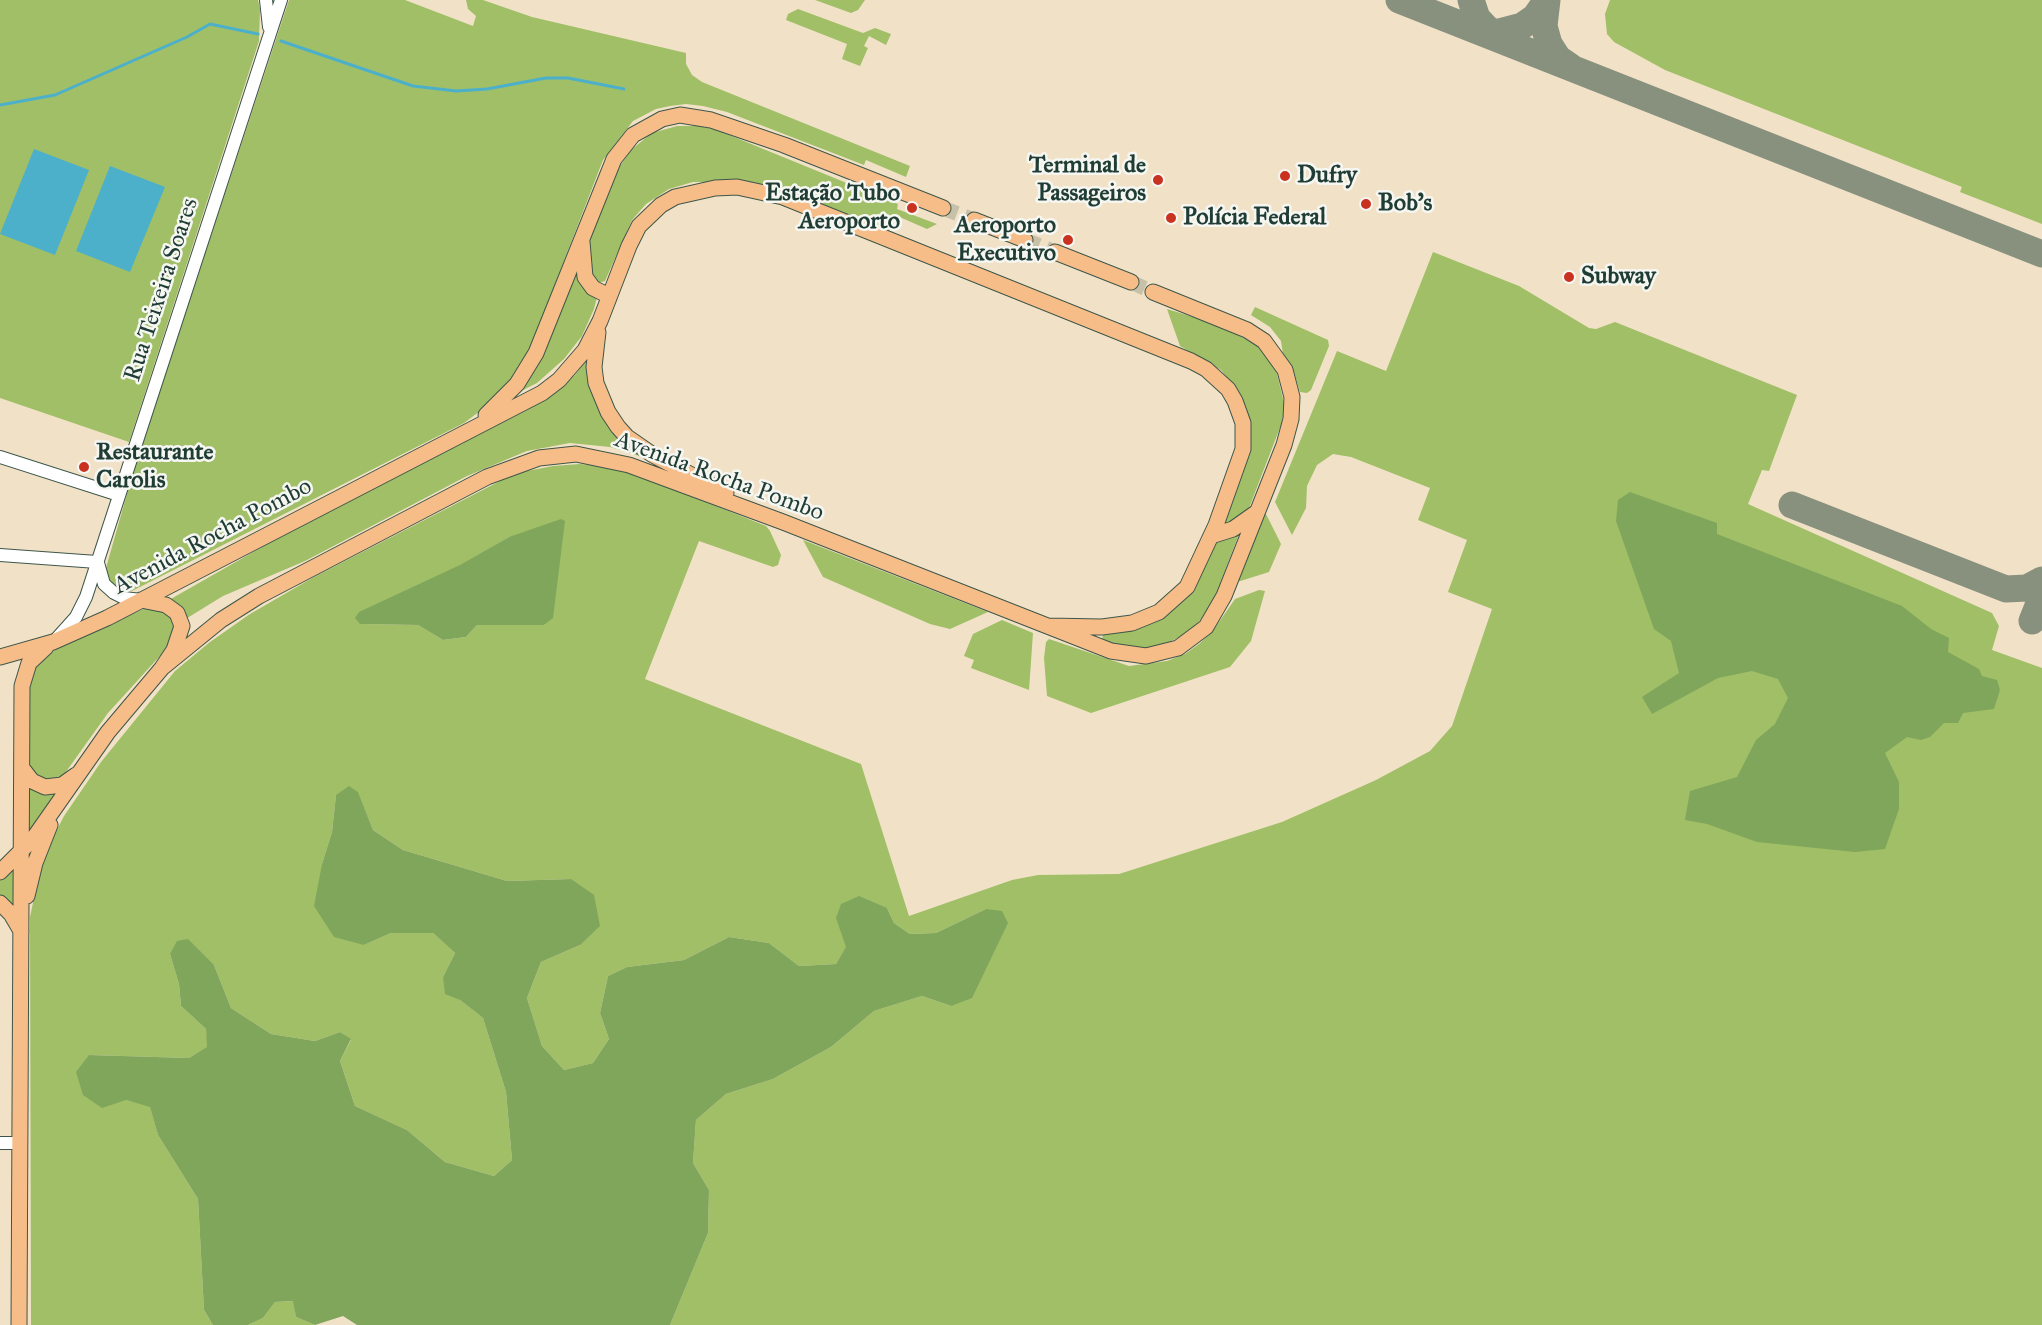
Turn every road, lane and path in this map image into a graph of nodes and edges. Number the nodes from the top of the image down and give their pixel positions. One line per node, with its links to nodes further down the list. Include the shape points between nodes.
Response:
1 (266, 0): 3 (street, Rua Teixeira Soares)
2 (281, 0): 3 (street, Rua Teixeira Soares)
3 (270, 31): 15 (street, Rua Teixeira Soares)
4 (943, 208): 6 (main road, Avenida Rocha Pombo, via 784,145 711,120 680,115 649,125 622,147 606,173)
5 (974, 220): 7 (main road)
6 (582, 236): 11 (main road, via 585,277 593,288); 13 (main road, Avenida Rocha Pombo, via 528,367 505,399)
7 (1025, 240)
8 (1055, 252): 9 (main road)
9 (1131, 282)
10 (1153, 292): 16 (main road, Avenida Rocha Pombo, via 1247,330 1264,341 1285,370 1292,397 1291,418)
11 (609, 296): 12 (main road, Avenida Rocha Pombo); 18 (main road, Avenida Rocha Pombo, via 639,226 675,197 737,187 794,201 1206,369 1236,401 1245,436)
12 (600, 321): 13 (main road, Avenida Rocha Pombo, via 585,350 559,380 524,403); 17 (main road, via 596,383 608,412 627,437 653,455)
13 (456, 435): 21 (main road, Avenida Rocha Pombo)
14 (0, 457): 15 (street)
15 (119, 495): 20 (street, Rua Teixeira Soares)
16 (1257, 512): 18 (main road, via 1233,529); 22 (main road, Avenida Rocha Pombo, via 1215,614 1206,627 1178,648 1163,654 1129,656)
17 (783, 522): 22 (main road, Avenida Rocha Pombo); 25 (main road, Avenida Rocha Pombo, via 610,459 576,454 539,458 487,477 259,596 221,620)
18 (1211, 536): 22 (main road, Avenida Rocha Pombo, via 1187,587 1159,612 1119,625)
19 (0, 555): 20 (street)
20 (97, 562): 21 (street, via 104,584 114,593); 23 (street, Rua Teixeira Soares, via 82,608)
21 (141, 600): 23 (main road, Avenida Rocha Pombo); 25 (main road, via 166,604 180,618 180,637)
22 (1048, 626)
23 (53, 642): 24 (main road); 26 (main road, Rua Teixeira Soares, via 34,657 25,671)
24 (0, 657)
25 (162, 668): 27 (main road)
26 (22, 768): 27 (main road, via 32,781 45,787 62,784); 29 (main road, Rua Teixeira Soares)
27 (78, 774): 28 (main road)
28 (58, 806): 29 (main road); 32 (main road, Rua Teixeira Soares, via 35,863)
29 (21, 852): 30 (main road); 32 (main road, Rua Teixeira Soares)
30 (0, 872)
31 (0, 903): 32 (main road)
32 (21, 931): 34 (main road, Rua Teixeira Soares)
33 (0, 1143): 34 (street)
34 (20, 1143): 35 (main road, Rua Teixeira Soares)
35 (19, 1325)

